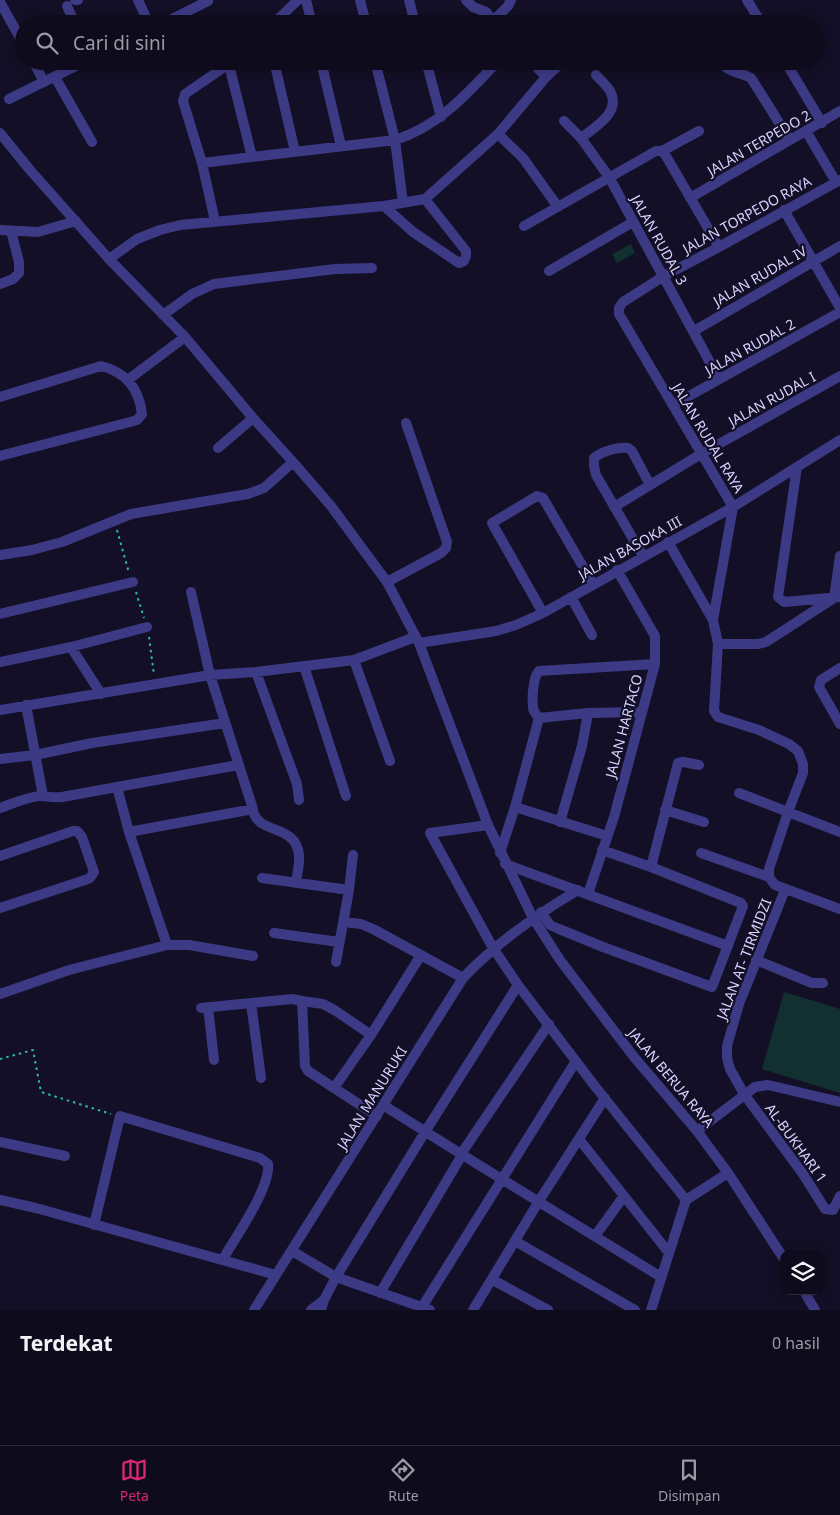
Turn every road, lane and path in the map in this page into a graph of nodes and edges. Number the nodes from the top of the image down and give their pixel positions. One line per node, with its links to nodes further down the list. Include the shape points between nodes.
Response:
1 (138, 0): 13 (street)
2 (298, 0): 15 (street)
3 (306, 0): 16 (street)
4 (360, 0): 17 (street)
5 (409, 0): 18 (street)
6 (466, 0): 19 (street)
7 (511, 0): 20 (street)
8 (747, 0): 21 (street)
9 (208, 1): 14 (street)
10 (0, 2): 22 (street)
11 (73, 2): 12 (street)
12 (74, 15)
13 (145, 15)
14 (180, 15)
15 (282, 15)
16 (310, 15)
17 (364, 15)
18 (413, 15)
19 (489, 15)
20 (501, 15)
21 (756, 15)
22 (15, 29)
23 (38, 70): 39 (street)
24 (69, 70): 37 (street)
25 (221, 70): 57 (street, via 186,94 183,101)
26 (233, 70): 56 (street)
27 (276, 70): 55 (street)
28 (323, 70): 53 (street)
29 (378, 70): 50 (street)
30 (428, 70): 42 (street)
31 (490, 70): 42 (street)
32 (539, 70): 38 (street)
33 (553, 70): 38 (street)
34 (728, 70): 51 (street, via 751,78)
35 (790, 70): 44 (street)
36 (596, 75): 49 (street, via 611,92 614,106)
37 (55, 77): 39 (street); 52 (street)
38 (546, 77): 48 (street)
39 (44, 82): 40 (street)
40 (9, 99)
41 (840, 111): 44 (street, JALAN TERPEDO 2)
42 (441, 117): 50 (street, via 415,133)
43 (564, 121): 49 (street, JALAN RUDAL 3)
44 (822, 123): 46 (street, JALAN TERPEDO 2)
45 (698, 131): 54 (street)
46 (806, 131): 51 (street, JALAN TERPEDO 2); 59 (street)
47 (0, 133): 67 (street)
48 (498, 134): 61 (street); 64 (street, via 523,158)
49 (581, 138): 58 (street, JALAN RUDAL 3)
50 (395, 140): 53 (street); 62 (street)
51 (790, 140): 60 (street, JALAN TERPEDO 2)
52 (92, 142)
53 (341, 146): 55 (street)
54 (662, 151): 58 (street, via 656,151); 60 (street)
55 (295, 152): 56 (street)
56 (252, 157): 57 (street)
57 (202, 163): 66 (street)
58 (609, 177): 64 (street); 68 (street, JALAN RUDAL 3)
59 (838, 181): 65 (street, JALAN TORPEDO RAYA)
60 (690, 198): 73 (street)
61 (425, 199): 62 (street); 63 (street, via 466,251 464,261 459,263 413,232)
62 (403, 203): 63 (street)
63 (384, 206): 66 (street)
64 (558, 207): 69 (street)
65 (784, 210): 73 (street, JALAN TORPEDO RAYA); 75 (street)
66 (215, 220): 74 (street, via 160,230 137,239)
67 (76, 221): 71 (street, via 38,232); 74 (street)
68 (633, 222): 77 (street); 78 (street, JALAN RUDAL 3)
69 (524, 226)
70 (0, 230): 71 (street)
71 (11, 230): 79 (street, via 20,273)
72 (840, 246): 75 (street, JALAN RUDAL IV)
73 (719, 248): 78 (street, JALAN TORPEDO RAYA)
74 (109, 259): 83 (street)
75 (814, 261): 81 (street); 84 (street, JALAN RUDAL IV)
76 (372, 268): 83 (street, via 335,269 214,284 192,294)
77 (549, 271)
78 (664, 276): 80 (street, JALAN TORPEDO RAYA, via 622,302); 84 (street, JALAN RUDAL 3)
79 (0, 284)
80 (619, 308): 90 (street, JALAN RUDAL RAYA, via 619,314)
81 (840, 308)
82 (840, 312): 88 (street, JALAN RUDAL 2)
83 (163, 315): 85 (street)
84 (694, 330): 88 (street, JALAN RUDAL 3)
85 (185, 337): 87 (street); 91 (street)
86 (840, 376): 95 (street, JALAN RUDAL I)
87 (129, 379): 89 (street, via 115,369 101,366); 96 (street, via 141,405 142,414 137,420)
88 (720, 379): 90 (street, JALAN RUDAL 2)
89 (0, 397)
90 (673, 405): 95 (street, JALAN RUDAL RAYA)
91 (253, 418): 94 (street); 97 (street)
92 (406, 423): 109 (street, via 447,542 441,553)
93 (840, 440): 98 (street, JALAN BASOKA III)
94 (218, 448)
95 (702, 454): 99 (street, JALAN RUDAL I); 101 (street, JALAN RUDAL RAYA)
96 (0, 456)
97 (293, 462): 102 (street, via 264,488 248,494 131,514); 109 (street, via 331,506)
98 (797, 467): 101 (street, JALAN BASOKA III); 113 (street, via 778,597 784,602)
99 (650, 485): 100 (street, JALAN RUDAL I); 100 (street, via 628,448 598,454 593,462 596,475)
100 (614, 507): 105 (street)
101 (733, 507): 103 (street, JALAN BASOKA III); 116 (street, JALAN RUDAL RAYA)
102 (114, 520): 104 (street, via 62,542); 108 (path)
103 (668, 542): 105 (street, JALAN BASOKA III); 116 (street)
104 (0, 555)
105 (643, 556): 107 (street, JALAN BASOKA III)
106 (840, 556): 113 (street)
107 (617, 570): 110 (street, JALAN BASOKA III); 124 (street, JALAN HARTACO, via 655,636)
108 (133, 582): 115 (street)
109 (387, 582): 119 (street)
110 (592, 584): 112 (street, JALAN BASOKA III); 114 (street, via 543,498 537,496 492,523)
111 (191, 592): 128 (street)
112 (570, 597): 114 (street, JALAN BASOKA III); 118 (street)
113 (837, 598): 121 (street, via 766,642)
114 (543, 613): 119 (street, JALAN BASOKA III, via 496,632)
115 (0, 614)
116 (713, 620): 121 (street)
117 (147, 627): 120 (street)
118 (592, 634)
119 (417, 640): 122 (street, JALAN BASOKA III); 154 (street)
120 (71, 647): 123 (street); 129 (street)
121 (718, 648): 150 (street, via 714,711 718,717 759,730 798,751 803,773)
122 (354, 660): 125 (street, JALAN BASOKA III); 139 (street)
123 (0, 662)
124 (654, 664): 132 (street, JALAN HARTACO); 134 (street, via 538,671 534,677 532,706)
125 (304, 666): 127 (street, JALAN BASOKA III); 145 (street)
126 (840, 668): 136 (street, via 821,680 818,687)
127 (256, 672): 128 (street, JALAN BASOKA III); 146 (street, via 297,784)
128 (210, 675): 129 (street, JALAN BASOKA III); 135 (street)
129 (101, 694): 130 (street, JALAN BASOKA III)
130 (26, 705): 131 (street, JALAN BASOKA III); 137 (street)
131 (0, 710)
132 (642, 712): 133 (street); 157 (street, JALAN HARTACO)
133 (588, 713): 134 (street); 152 (street)
134 (539, 718): 148 (street)
135 (225, 722): 137 (street); 140 (street)
136 (840, 724)
137 (35, 755): 138 (street); 144 (street)
138 (0, 759)
139 (390, 761)
140 (238, 765): 142 (street); 155 (street, via 254,809)
141 (699, 765): 149 (street, via 678,763)
142 (117, 787): 144 (street, via 53,798); 155 (street)
143 (739, 793): 150 (street)
144 (43, 796): 147 (street)
145 (346, 796)
146 (299, 800)
147 (0, 808)
148 (515, 808): 152 (street); 160 (street)
149 (666, 810): 153 (street); 164 (street)
150 (788, 812): 156 (street); 165 (street, via 769,868)
151 (254, 814): 167 (street, via 258,822 286,833 298,848)
152 (560, 822): 157 (street)
153 (704, 822)
154 (488, 825): 160 (street); 179 (street, via 430,833)
155 (129, 832): 177 (street)
156 (840, 832)
157 (607, 836): 158 (street, JALAN HARTACO)
158 (602, 850): 164 (street); 170 (street, JALAN HARTACO)
159 (701, 853): 165 (street)
160 (500, 854): 163 (street)
161 (353, 855): 168 (street)
162 (0, 856): 171 (street, via 77,831 94,872 86,880)
163 (505, 864): 170 (street); 173 (street)
164 (651, 867): 178 (street, via 741,903 743,906)
165 (769, 877): 169 (street, via 775,885)
166 (262, 878): 167 (street)
167 (296, 883): 168 (street)
168 (349, 890): 174 (street)
169 (786, 890): 172 (street); 182 (street, JALAN AT- TIRMIDZI)
170 (583, 892): 173 (street); 178 (street)
171 (0, 908)
172 (840, 909)
173 (537, 915): 178 (street, via 559,929 709,987 713,986); 179 (street, JALAN MANURUKI); 203 (street, JALAN BERUA RAYA, via 560,960 634,1057)
174 (344, 922): 176 (street); 180 (street, via 373,929)
175 (274, 933): 176 (street)
176 (339, 942): 183 (street)
177 (167, 945): 181 (street, via 189,945); 187 (street, via 69,970)
178 (728, 946)
179 (493, 948): 184 (street, JALAN MANURUKI); 186 (street)
180 (421, 955): 184 (street); 191 (street)
181 (253, 956)
182 (756, 960): 185 (street, via 812,983); 197 (street, JALAN AT- TIRMIDZI, via 727,1046 730,1068)
183 (336, 962)
184 (463, 978): 200 (street, JALAN MANURUKI)
185 (823, 983)
186 (518, 985): 190 (street); 204 (street)
187 (0, 994)
188 (302, 1001): 189 (street); 191 (street, via 323,1004); 196 (street, via 305,1066)
189 (251, 1003): 193 (street, via 204,1008); 195 (street)
190 (549, 1024): 194 (street); 207 (street)
191 (371, 1035): 196 (street)
192 (0, 1059): 201 (path, via 33,1050 41,1092)
193 (214, 1060)
194 (576, 1062): 198 (street); 210 (street)
195 (261, 1078)
196 (334, 1088): 202 (street)
197 (744, 1094): 199 (street, via 755,1087 768,1086); 203 (street); 212 (street, AL-BUKHARI 1, via 825,1209 833,1210)
198 (605, 1098): 205 (street); 214 (street)
199 (840, 1102)
200 (383, 1105): 202 (street, JALAN MANURUKI); 204 (street)
201 (120, 1116): 216 (street); 222 (street, via 260,1158 268,1164 264,1188)
202 (377, 1116): 219 (street, JALAN MANURUKI)
203 (697, 1131): 209 (street, JALAN BERUA RAYA)
204 (425, 1132): 207 (street); 224 (street)
205 (579, 1139): 211 (street); 215 (street)
206 (0, 1142): 208 (street)
207 (461, 1155): 210 (street); 227 (street)
208 (64, 1156)
209 (728, 1172): 214 (street); 221 (street, JALAN BERUA RAYA)
210 (502, 1179): 215 (street); 230 (street)
211 (624, 1196): 217 (street); 220 (street)
212 (840, 1196)
213 (0, 1200): 216 (street)
214 (686, 1200): 220 (street)
215 (539, 1201): 217 (street); 218 (street)
216 (94, 1225): 222 (street)
217 (595, 1236): 225 (street)
218 (515, 1241): 226 (street); 235 (street)
219 (292, 1251): 223 (street, JALAN MANURUKI); 224 (street)
220 (669, 1253): 225 (street)
221 (780, 1253)
222 (223, 1259): 223 (street)
223 (276, 1275): 231 (street, JALAN MANURUKI)
224 (336, 1277): 227 (street); 229 (street)
225 (661, 1277): 236 (street)
226 (492, 1280): 233 (street); 234 (street)
227 (380, 1293): 230 (street)
228 (806, 1295): 237 (street)
229 (322, 1305): 232 (street)
230 (426, 1309)
231 (254, 1310)
232 (312, 1310)
233 (473, 1310)
234 (548, 1310)
235 (635, 1310)
236 (651, 1310)
237 (815, 1310)

